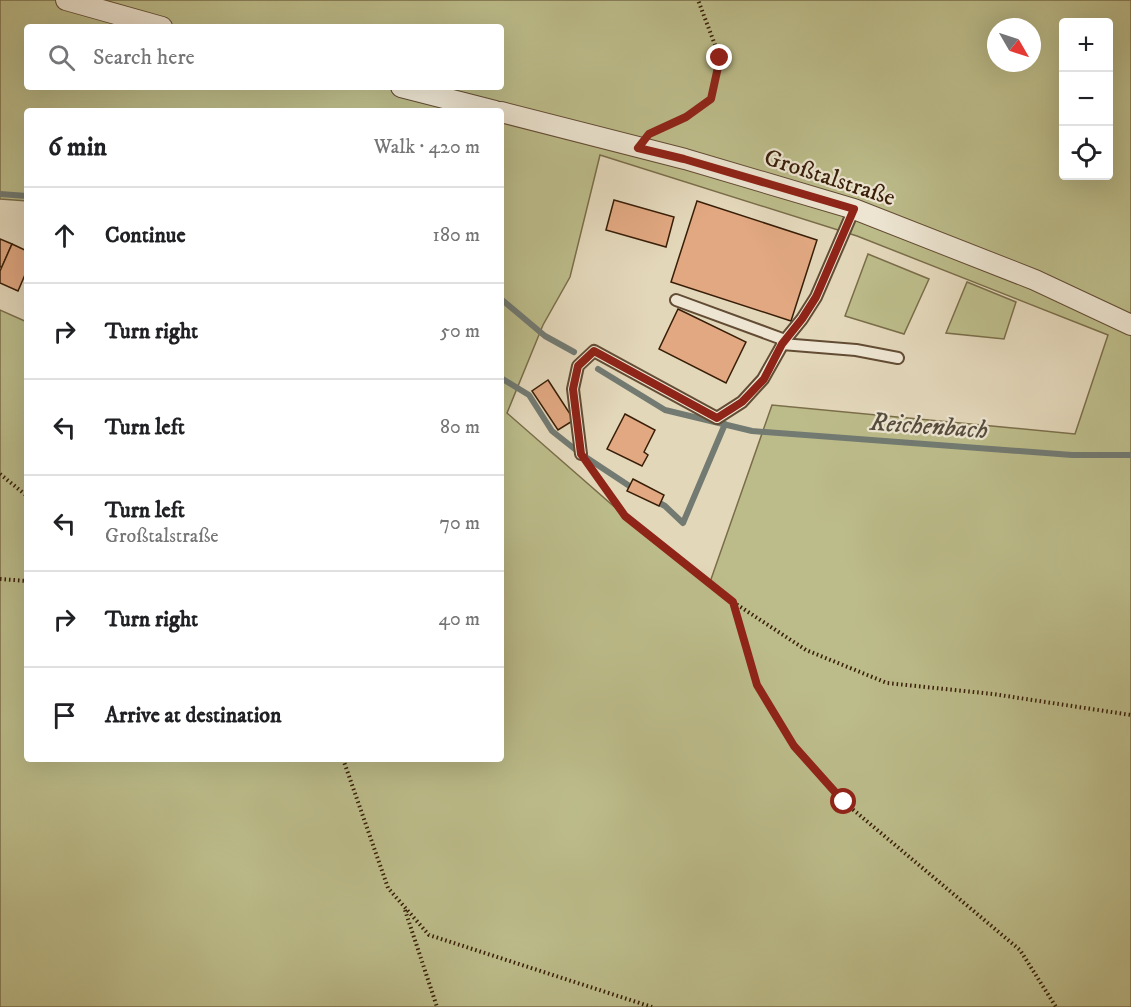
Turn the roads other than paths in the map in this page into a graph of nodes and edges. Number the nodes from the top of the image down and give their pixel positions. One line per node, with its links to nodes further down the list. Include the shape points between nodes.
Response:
1 (66, 0): 2 (street)
2 (151, 24)
3 (414, 90): 4 (street)
4 (483, 108)
5 (504, 113): 6 (street, Großtalstraße, via 684,159)
6 (854, 209): 8 (street, Großtalstraße, via 1035,280); 9 (lane, via 816,297)
7 (676, 300): 9 (lane)
8 (1131, 325)
9 (783, 342): 10 (lane); 11 (lane, via 764,379 742,402 717,418 594,351 578,366 573,389)
10 (898, 358)
11 (581, 454)

